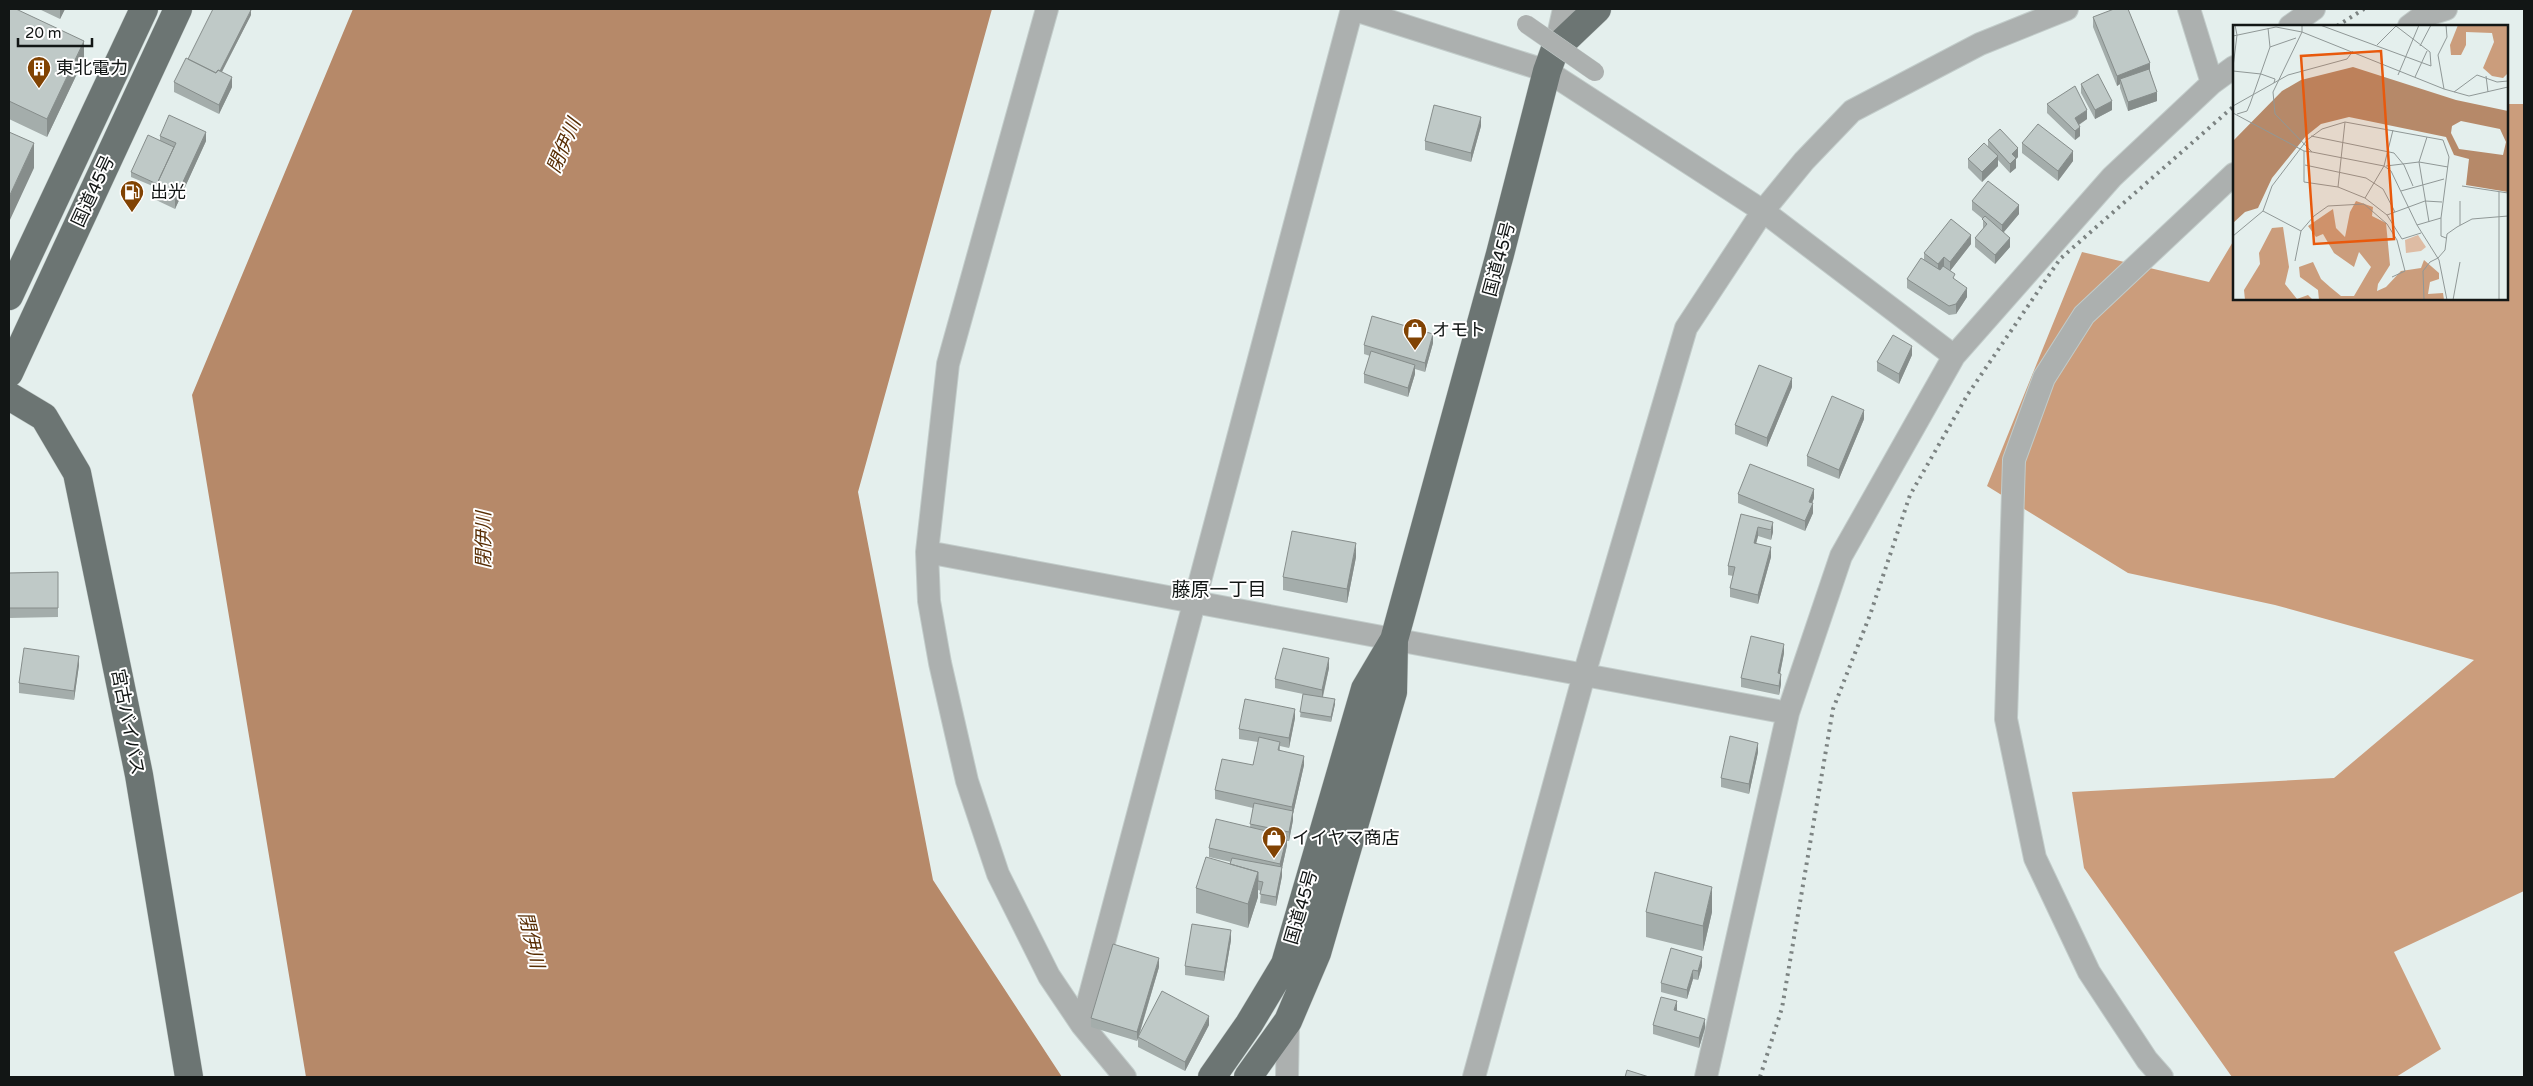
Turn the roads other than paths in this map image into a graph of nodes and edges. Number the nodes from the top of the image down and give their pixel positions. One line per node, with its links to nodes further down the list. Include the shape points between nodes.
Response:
1 (144, 9): 20 (highway, 国道45号)
2 (178, 9): 22 (highway, 国道45号)
3 (1047, 9): 24 (street, via 948,364)
4 (1352, 9): 14 (street); 25 (street)
5 (1564, 9): 14 (street)
6 (1597, 9): 14 (highway)
7 (2067, 9): 19 (street, via 1980,44 1852,111 1804,161)
8 (2189, 9): 17 (street)
9 (2314, 9): 12 (street)
10 (2446, 9): 13 (street, via 2421,17)
11 (1526, 24): 16 (street, bridge)
12 (2291, 25)
13 (2410, 25)
14 (1551, 60): 19 (street); 26 (highway, 国道45号)
15 (2233, 68): 17 (street)
16 (1595, 72)
17 (2212, 83): 21 (street, via 2112,177)
18 (2233, 175): 38 (street, via 2084,315 2044,378 2014,460 2006,719 2035,858 2089,972 2147,1060)
19 (1763, 211): 21 (street); 27 (street, via 1686,328)
20 (9, 296)
21 (1954, 356): 28 (street, via 1841,556)
22 (9, 373)
23 (9, 396): 31 (highway, 宮古バイパス, via 44,417 77,473 139,775)
24 (927, 552): 25 (street); 30 (street, via 929,601 967,781 998,874 1049,976)
25 (1194, 602): 26 (street); 30 (street)
26 (1394, 640): 27 (street); 29 (highway, 国道45号, via 1393,692 1317,953); 33 (highway, 国道45号, via 1365,689 1284,964 1249,1024)
27 (1584, 675): 28 (street); 36 (street)
28 (1788, 713): 37 (street)
29 (1288, 1020): 34 (highway, 国道45号); 35 (street)
30 (1082, 1024): 32 (street)
31 (189, 1077)
32 (1125, 1077)
33 (1212, 1077)
34 (1248, 1077)
35 (1286, 1077)
36 (1474, 1077)
37 (1706, 1077)
38 (2162, 1077)

